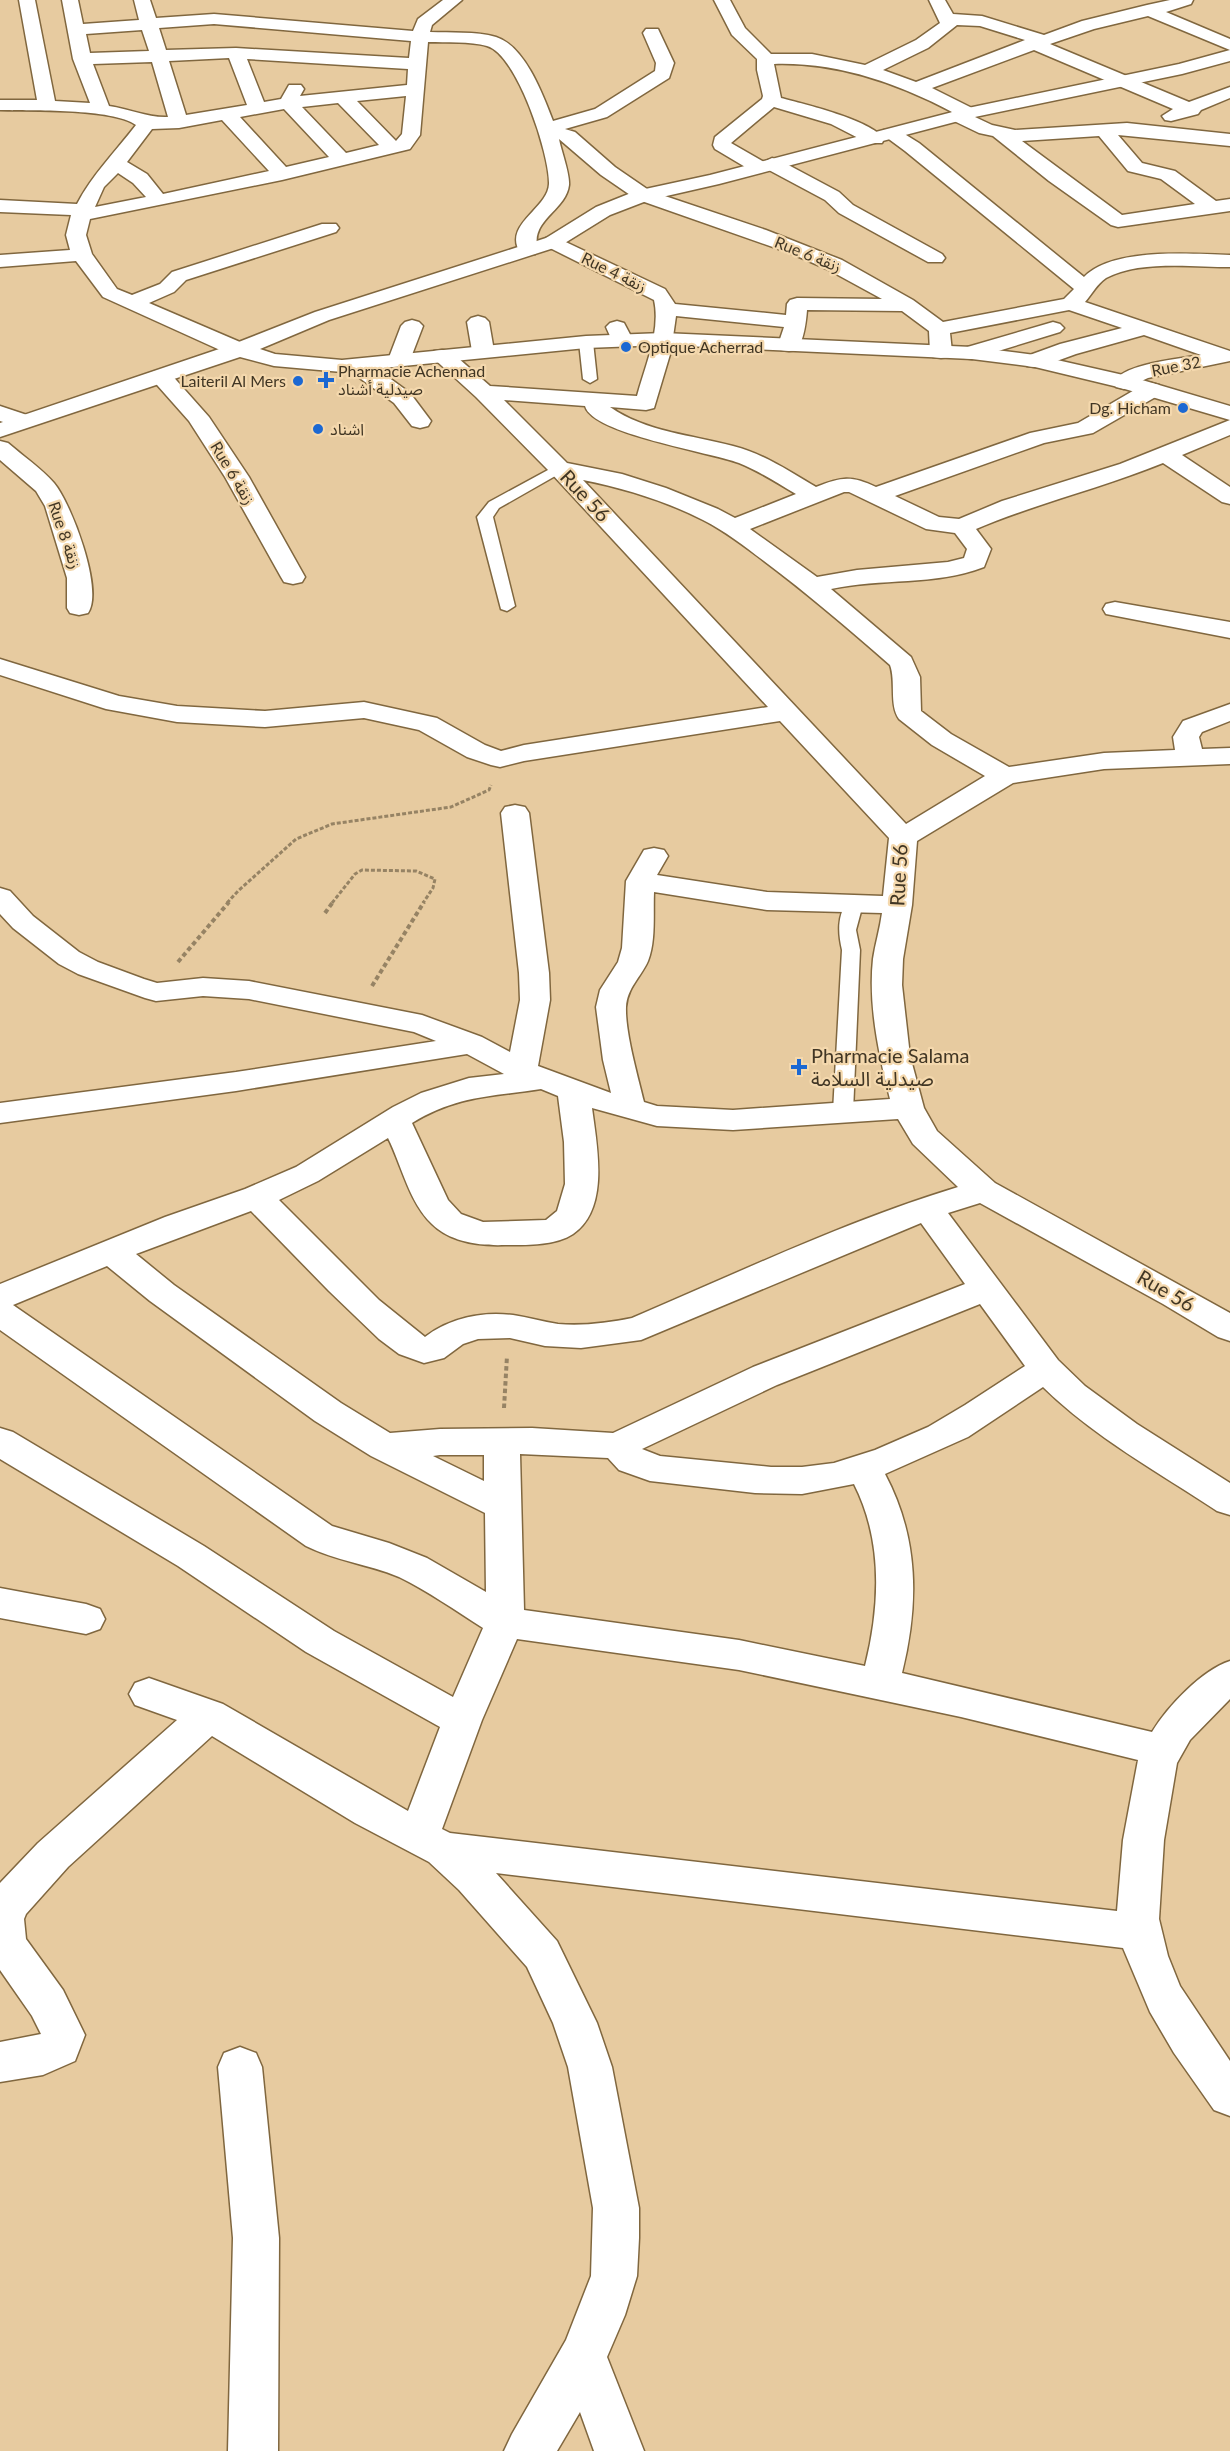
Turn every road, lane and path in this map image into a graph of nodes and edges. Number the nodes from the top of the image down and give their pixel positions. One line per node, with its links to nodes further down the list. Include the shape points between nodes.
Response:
1 (27, 0): 34 (street)
2 (70, 0): 11 (street)
3 (142, 0): 10 (street)
4 (454, 0): 13 (street, via 424,23)
5 (722, 0): 21 (street, via 738,31)
6 (937, 0): 9 (street)
7 (1185, 0): 8 (street)
8 (1147, 10): 14 (street); 15 (street)
9 (948, 19): 14 (street, via 982,21); 24 (street, via 949,24 922,44)
10 (150, 24): 11 (street); 13 (street, via 214,19); 17 (street)
11 (75, 30): 20 (street)
12 (652, 33): 26 (street, via 665,63 663,74)
13 (420, 36): 22 (street); 43 (street, via 500,44 535,95)
14 (1037, 42): 25 (street); 27 (street)
15 (1230, 45)
16 (236, 53): 17 (street); 19 (street); 35 (street)
17 (159, 56): 20 (street); 41 (street)
18 (1230, 56): 25 (street)
19 (310, 58): 22 (street); 32 (street)
20 (82, 59): 36 (street)
21 (766, 59): 24 (street, via 812,59); 31 (street, via 764,68 774,93)
22 (417, 64): 28 (street)
23 (626, 70): 26 (street)
24 (865, 72): 27 (street)
25 (1125, 80): 37 (street); 39 (street)
26 (636, 88): 43 (street, via 629,98 601,113)
27 (915, 88): 39 (street)
28 (415, 90): 30 (street); 50 (street, via 411,135 403,145)
29 (1229, 93): 37 (street)
30 (343, 98): 32 (street); 50 (street)
31 (771, 101): 48 (street); 53 (street, via 722,141 724,148)
32 (288, 103): 35 (street); 51 (street)
33 (0, 105): 34 (street)
34 (46, 107): 36 (street)
35 (258, 109): 38 (street)
36 (102, 110): 42 (street, via 132,114)
37 (1192, 110): 40 (street)
38 (226, 114): 41 (street); 54 (street)
39 (963, 115): 47 (street); 48 (street)
40 (1165, 118): 44 (street); 45 (street)
41 (179, 122): 42 (street)
42 (146, 124): 52 (street)
43 (547, 128): 55 (street, Rue 6 زنقة, via 568,136); 62 (street, via 559,185 527,232)
44 (1230, 128)
45 (1127, 129): 46 (street); 49 (street)
46 (1104, 130): 47 (street, via 1038,136); 58 (street, via 1135,167 1168,175)
47 (1001, 134): 58 (street, via 1118,221)
48 (883, 136): 53 (street); 67 (street, via 912,147)
49 (1230, 140)
50 (392, 148): 51 (street)
51 (342, 160): 54 (street)
52 (115, 165): 56 (street, via 126,168); 59 (street, via 96,185)
53 (766, 166): 55 (street); 64 (street, via 832,196 846,209)
54 (282, 174): 56 (street)
55 (643, 195): 61 (street, via 603,211); 70 (street, Rue 6 زنقة, via 803,250 841,266)
56 (158, 201): 59 (street)
57 (0, 206): 59 (street)
58 (1221, 207)
59 (82, 213): 63 (street, via 76,235)
60 (328, 228): 68 (street, via 179,276 167,288)
61 (553, 242): 62 (street); 71 (street, Rue 4 زنقة, via 658,293)
62 (528, 250): 81 (street, via 322,315)
63 (82, 255): 65 (street); 68 (street, via 110,293)
64 (934, 258)
65 (0, 261)
66 (1230, 261): 67 (street, via 1161,261 1112,268 1092,279)
67 (1086, 289): 69 (street)
68 (132, 302): 81 (street)
69 (1070, 304): 72 (street); 76 (street)
70 (910, 305): 74 (street, via 796,304); 76 (street, Rue 6 زنقة)
71 (666, 309): 74 (street); 78 (street, Rue 4 زنقة)
72 (1102, 316): 77 (street); 84 (street)
73 (478, 322): 82 (street)
74 (796, 322): 80 (street)
75 (412, 326): 88 (street)
76 (939, 329): 83 (street)
77 (1142, 329): 86 (street); 89 (street)
78 (663, 339): 79 (street, via 620,334); 80 (street); 96 (street, Rue 4 زنقة)
79 (586, 342): 82 (street, via 549,337); 91 (lane)
80 (789, 345): 83 (street)
81 (238, 350): 87 (street, via 274,360 324,365); 90 (street)
82 (483, 351): 85 (street)
83 (941, 352): 84 (street)
84 (972, 354): 89 (street)
85 (442, 356): 88 (street); 94 (street, Rue 56)
86 (1227, 356): 92 (street, Rue 32, via 1141,373)
87 (358, 358): 88 (street); 100 (street, via 402,398)
88 (399, 360)
89 (1035, 362): 92 (street)
90 (161, 377): 99 (street); 112 (street, Rue 6 زنقة, via 198,417 237,477)
91 (590, 379)
92 (1124, 382): 93 (street)
93 (1151, 390): 98 (street); 108 (street, via 1085,428 1030,441)
94 (484, 393): 95 (street); 106 (street, Rue 56)
95 (597, 400): 96 (street); 101 (street, via 596,408)
96 (646, 403): 101 (street)
97 (0, 413): 99 (street)
98 (1230, 413)
99 (22, 421): 103 (street)
100 (420, 421)
101 (629, 425): 107 (street, via 746,457)
102 (1230, 427): 105 (street)
103 (0, 430)
104 (0, 448): 115 (street, Rue 8 زنقة, via 45,488 57,506 79,578)
105 (1165, 454): 109 (street); 110 (street)
106 (559, 468): 111 (street, via 658,493); 114 (lane, via 494,505 485,517); 119 (street, Rue 56)
107 (813, 495): 108 (street, via 847,484); 111 (street)
108 (875, 495): 110 (street, via 934,524)
109 (1230, 497)
110 (962, 526): 113 (street, via 979,549 975,562 960,569 872,575)
111 (733, 527): 113 (street)
112 (292, 578)
113 (813, 586): 124 (street, via 902,662 907,677 908,713 947,745)
114 (507, 606)
115 (79, 608)
116 (1115, 609): 117 (street)
117 (1230, 630)
118 (0, 667): 123 (street, via 115,703 177,714 265,719 364,710 390,714 428,724 476,752)
119 (787, 712): 123 (street); 126 (street, Rue 56)
120 (1230, 712): 122 (street, via 1192,727 1186,737)
121 (1230, 756): 122 (street)
122 (1190, 757): 124 (street, via 1104,761)
123 (500, 759): 131 (path, via 489,790 451,807 332,825 296,839 238,891)
124 (1005, 776): 126 (street)
125 (515, 813): 134 (street, via 535,1000)
126 (903, 837): 129 (street, Rue 56)
127 (0, 897): 131 (street, via 31,929 69,958)
128 (855, 904): 129 (street); 136 (street, via 767,901 647,869 637,948 615,990 611,1007); 137 (lane, via 847,930 851,950)
129 (898, 905): 135 (street, Rue 56, via 887,984 895,1056)
130 (325, 913): 132 (path, via 362,870 416,871 435,879)
131 (156, 992): 132 (street, via 228,988)
132 (358, 1010): 133 (street, via 422,1024)
133 (471, 1044): 134 (street); 138 (street, via 232,1083)
134 (548, 1080): 136 (street); 139 (street, via 469,1088 417,1107); 139 (street, via 581,1152 580,1191 570,1219 559,1228 476,1233 447,1221 434,1206)
135 (908, 1108): 137 (street); 140 (street, Rue 56, via 924,1137)
136 (630, 1109): 137 (street, via 693,1120)
137 (843, 1112)
138 (0, 1113)
139 (395, 1122): 141 (street, via 308,1174)
140 (983, 1191): 142 (street); 148 (street, Rue 56)
141 (257, 1197): 143 (street); 147 (street, via 333,1276 416,1350 430,1350 456,1332)
142 (927, 1208): 144 (street); 147 (street, via 631,1330 609,1335 556,1335)
143 (112, 1253): 145 (street); 153 (street, via 328,1412)
144 (985, 1289): 149 (street); 152 (street, via 754,1381)
145 (0, 1297)
146 (0, 1313): 159 (street, via 319,1536 414,1568)
147 (508, 1326): 151 (path)
148 (1230, 1329)
149 (1046, 1369): 154 (street, via 955,1428); 155 (street, via 1124,1433)
150 (0, 1441): 164 (street, via 230,1580 361,1666)
151 (502, 1442): 152 (street); 153 (street); 156 (street)
152 (618, 1446): 154 (street, via 635,1464 751,1478 817,1480)
153 (384, 1447): 156 (street)
154 (863, 1467): 161 (street, via 882,1503 893,1545 896,1611)
155 (1230, 1501)
156 (501, 1505): 159 (street)
157 (0, 1603): 158 (street)
158 (86, 1619)
159 (505, 1622): 161 (street, via 740,1655); 164 (street)
160 (1230, 1676): 165 (street, via 1183,1720)
161 (880, 1683): 165 (street)
162 (149, 1694): 163 (street)
163 (209, 1715): 166 (street); 168 (street, via 53,1855 8,1906 3,1919 7,1946 48,2003 63,2035 59,2047 50,2053)
164 (462, 1720): 166 (street)
165 (1161, 1750): 167 (street, via 1149,1795)
166 (431, 1844): 167 (street); 171 (street, via 474,1878 542,1954 575,2023 590,2067 616,2208 616,2238 614,2276)
167 (1139, 1932): 170 (street, via 1174,2014)
168 (0, 2062)
169 (240, 2067): 172 (street, via 256,2238)
170 (1230, 2096)
171 (583, 2357): 173 (street); 174 (street)
172 (253, 2451)
173 (529, 2451)
174 (619, 2451)

